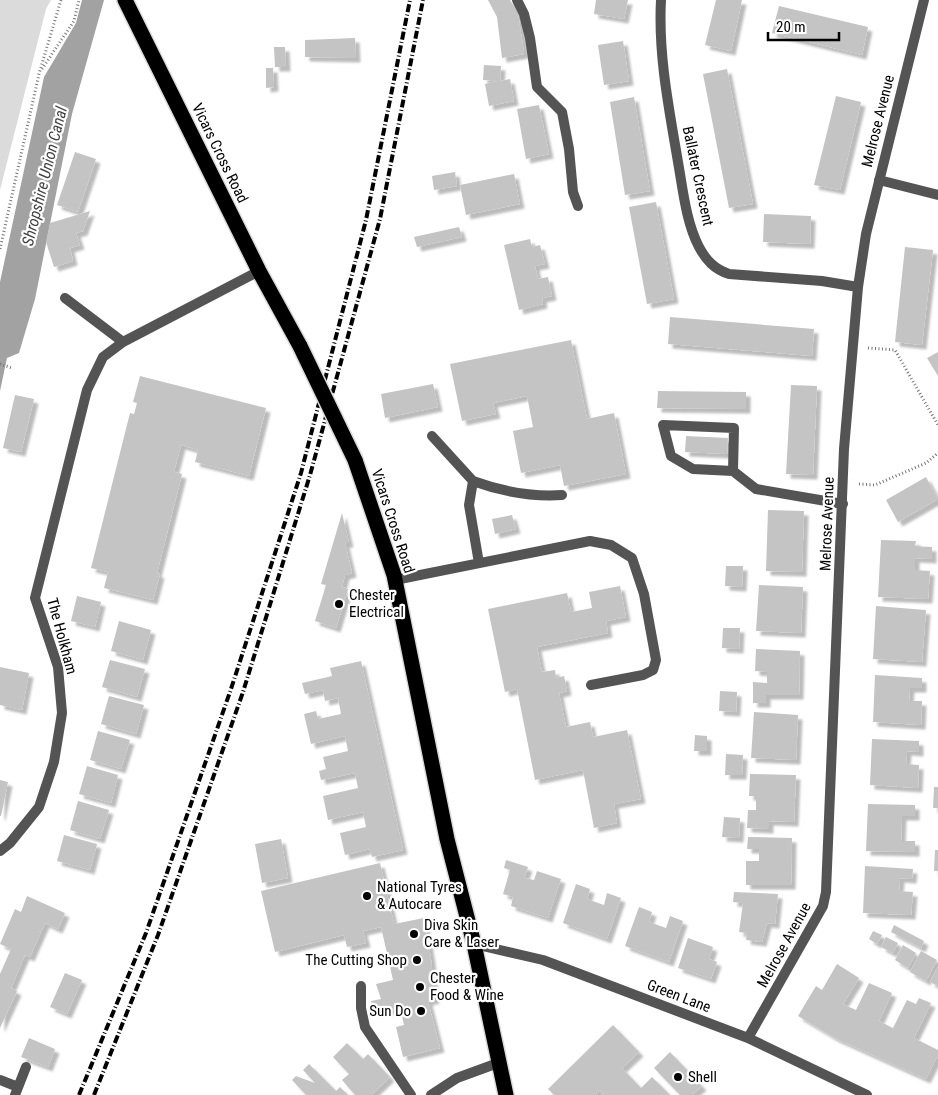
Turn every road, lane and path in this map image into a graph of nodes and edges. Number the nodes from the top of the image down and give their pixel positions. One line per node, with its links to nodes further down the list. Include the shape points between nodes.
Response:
1 (61, 0): 7 (path)
2 (79, 0): 7 (path, via 74,21)
3 (125, 0): 12 (highway, Vicars Cross Road)
4 (517, 0): 10 (street, via 530,38 537,87 562,112 573,192)
5 (661, 0): 13 (street, Ballater Crescent, via 666,93 684,197 693,231 707,260 729,274)
6 (920, 1): 8 (street, Melrose Avenue)
7 (39, 74): 11 (path)
8 (879, 180): 9 (street); 13 (street, Melrose Avenue)
9 (938, 195)
10 (578, 206)
11 (0, 249)
12 (259, 271): 15 (street, The Holkham); 28 (highway, Vicars Cross Road, bridge, via 300,346 355,460)
13 (858, 287): 16 (street, Melrose Avenue)
14 (65, 298): 15 (street)
15 (123, 342): 30 (street, The Holkham, via 103,357 87,390 35,598 58,667 62,713 54,762 39,807)
16 (852, 347): 19 (path, via 895,350); 24 (street, Melrose Avenue)
17 (0, 364): 18 (path)
18 (12, 368)
19 (938, 425)
20 (432, 436): 23 (street)
21 (938, 454): 24 (path, via 926,463 875,485)
22 (733, 472): 22 (street, via 693,469 671,456 663,425 734,428); 26 (street, via 756,489)
23 (473, 481): 25 (street, via 497,490 536,497); 27 (street, via 469,505)
24 (844, 483): 26 (street, Melrose Avenue)
25 (562, 495)
26 (842, 504): 33 (street, Melrose Avenue, via 826,892 823,906)
27 (479, 563): 28 (street); 29 (street, via 590,541 611,545 632,558 644,594 655,665 653,670 643,675)
28 (395, 580): 31 (highway, Vicars Cross Road, via 447,839)
29 (591, 685)
30 (0, 851)
31 (474, 944): 33 (street, Green Lane, via 543,960); 34 (highway, Vicars Cross Road)
32 (361, 986): 38 (street, via 365,1027)
33 (748, 1038): 41 (street, Green Lane)
34 (498, 1062): 39 (street, via 457,1078); 40 (highway, Vicars Cross Road)
35 (26, 1066): 37 (street)
36 (0, 1080): 37 (street)
37 (17, 1091)
38 (411, 1095)
39 (431, 1095)
40 (506, 1095)
41 (867, 1095)

